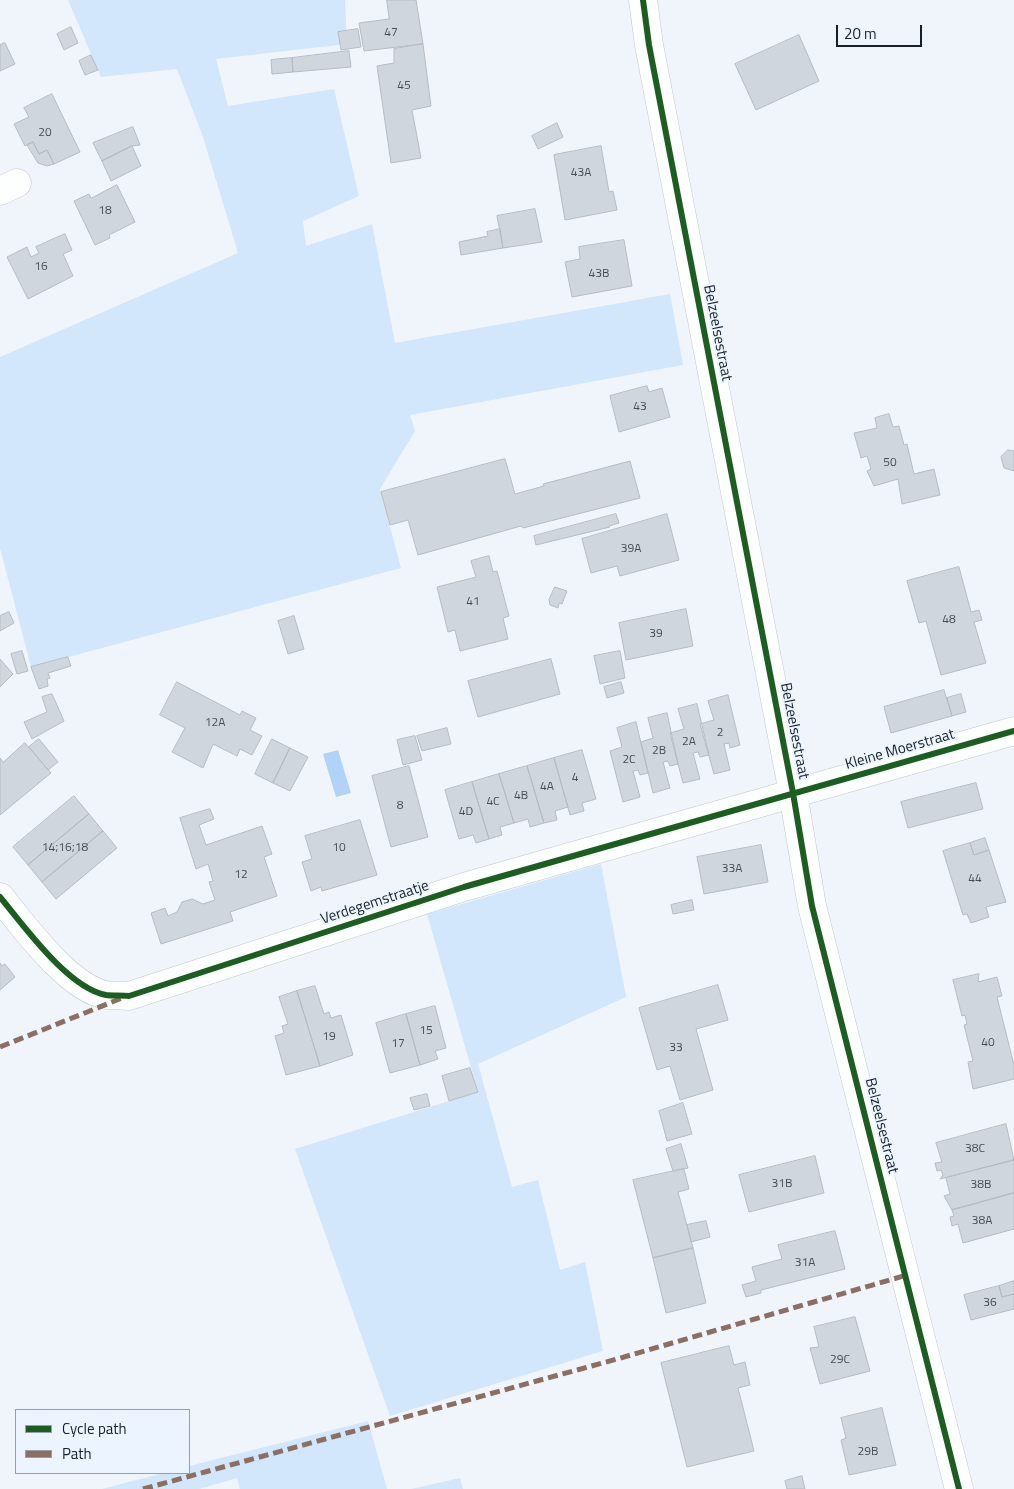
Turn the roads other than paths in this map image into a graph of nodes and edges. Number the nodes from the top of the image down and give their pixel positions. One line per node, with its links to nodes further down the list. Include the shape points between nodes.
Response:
1 (644, 0): 3 (street, Belzeelsestraat, via 648,45)
2 (1014, 731): 3 (street, Kleine Moerstraat)
3 (793, 794): 4 (street, Verdegemstraatje, via 464,887 129,996 105,995 70,975); 5 (street, Belzeelsestraat, via 812,906)
4 (0, 897)
5 (959, 1489)

